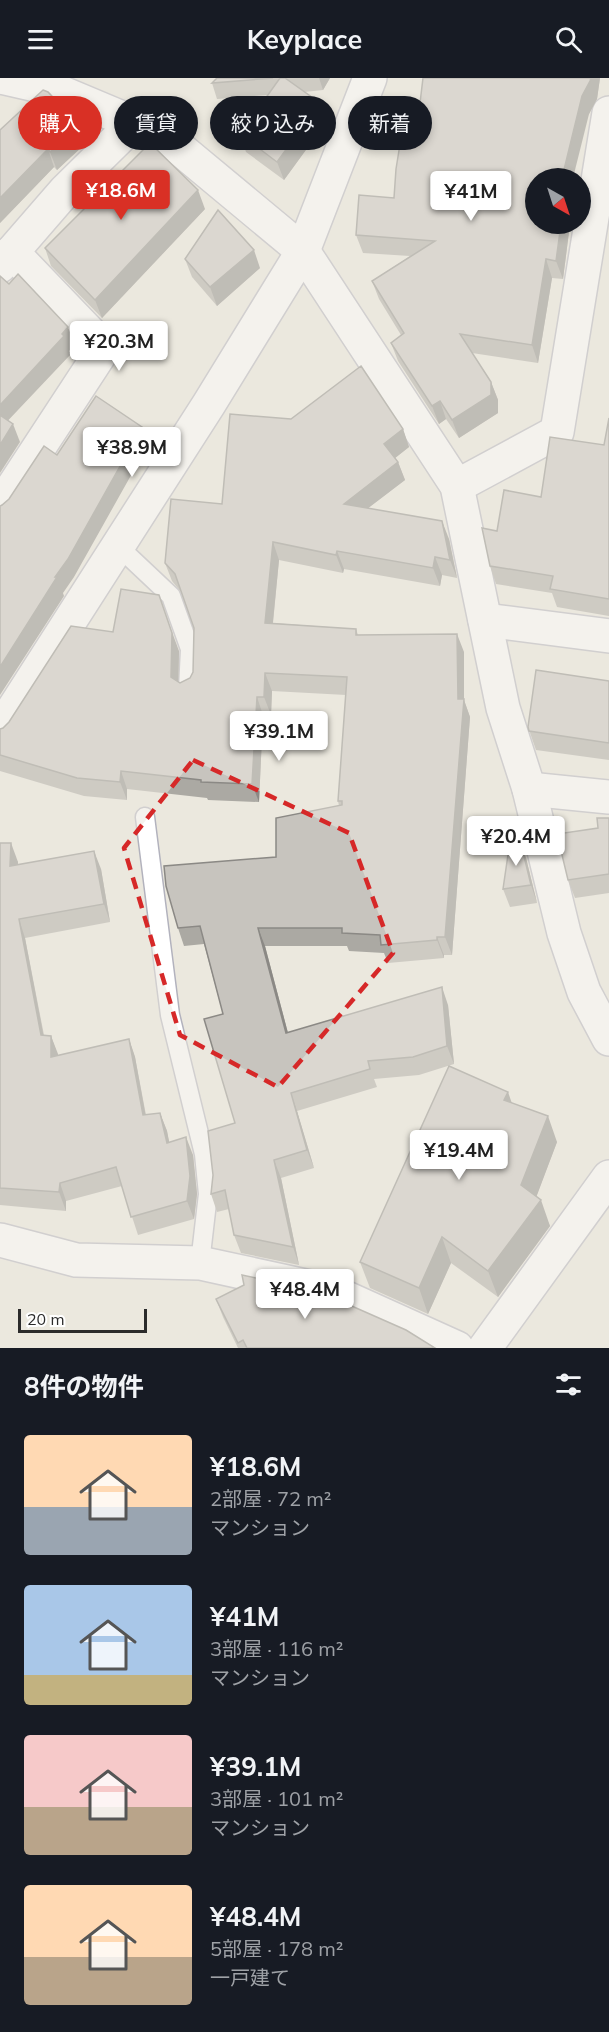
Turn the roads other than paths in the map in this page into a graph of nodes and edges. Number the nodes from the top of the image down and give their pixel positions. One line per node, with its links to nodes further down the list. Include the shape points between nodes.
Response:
1 (5, 78): 4 (street, via 53,88)
2 (370, 78): 7 (street)
3 (609, 113): 9 (street, via 557,432)
4 (114, 114)
5 (114, 142): 8 (street, via 64,190)
6 (181, 150): 7 (street)
7 (303, 251): 9 (street); 11 (street)
8 (6, 259): 10 (street, via 104,348)
9 (457, 486): 12 (street)
10 (0, 507)
11 (118, 547): 14 (lane, via 171,596 190,649); 15 (street)
12 (485, 620): 13 (street); 16 (street, via 503,708)
13 (609, 636)
14 (188, 690)
15 (0, 730)
16 (529, 789): 17 (street); 19 (street, via 564,933 584,992)
17 (609, 797)
18 (145, 817): 22 (lane, via 170,1015 204,1154 208,1194)
19 (609, 1039)
20 (609, 1178): 24 (street)
21 (0, 1240): 22 (street, via 76,1260)
22 (200, 1263): 23 (street, via 333,1292)
23 (457, 1348)
24 (484, 1348)

